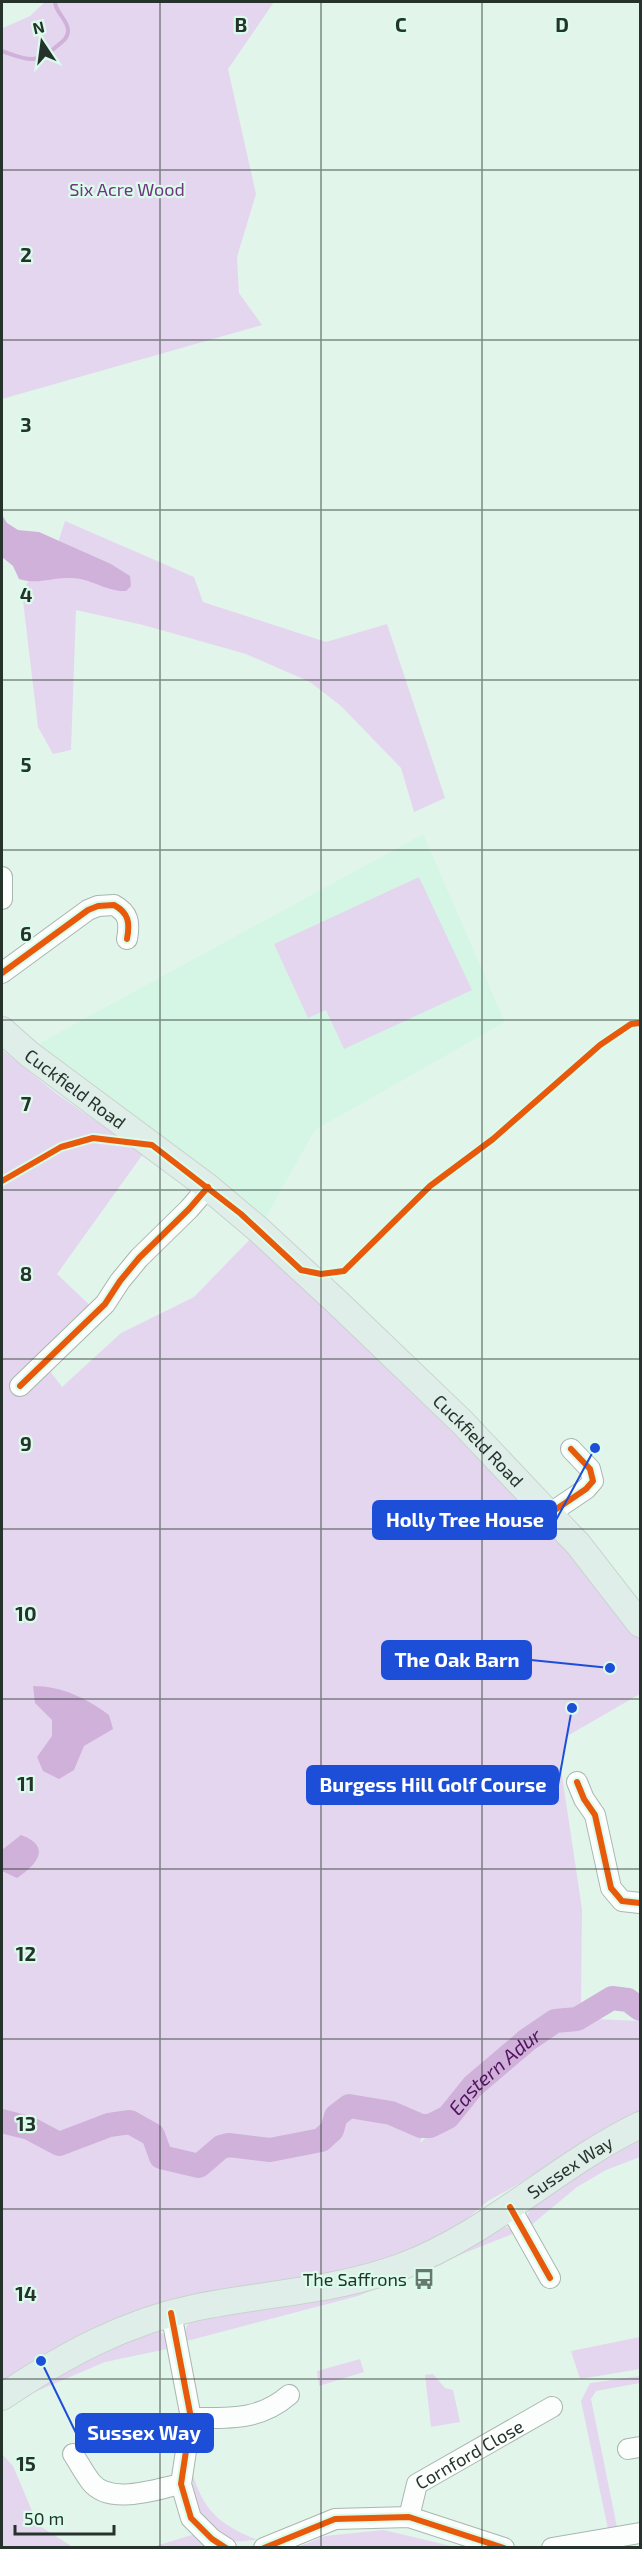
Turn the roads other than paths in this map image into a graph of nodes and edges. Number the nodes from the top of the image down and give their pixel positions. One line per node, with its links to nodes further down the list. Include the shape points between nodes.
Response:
1 (2, 877): 2 (street)
2 (2, 899)
3 (127, 939): 4 (street, via 126,914 114,904 98,906)
4 (2, 973)
5 (2, 1030): 6 (main road, Cuckfield Road)
6 (208, 1187): 7 (street, via 139,1258 105,1304); 9 (main road, Cuckfield Road, via 259,1230 462,1422)
7 (20, 1386)
8 (571, 1449): 9 (street, via 590,1469 593,1481)
9 (549, 1514): 10 (main road, Cuckfield Road, via 578,1544)
10 (640, 1624)
11 (577, 1782): 12 (street, via 595,1815 612,1888 622,1901)
12 (640, 1903)
13 (640, 2125): 14 (main road, Sussex Way, via 591,2152)
14 (510, 2207): 15 (street); 16 (main road, Sussex Way, via 436,2251 384,2273 343,2284)
15 (550, 2278)
16 (171, 2313): 18 (main road, Sussex Way, via 86,2345); 20 (street)
17 (289, 2395): 20 (street, via 280,2403 244,2418)
18 (2, 2397)
19 (552, 2407): 23 (street, Cornford Close, via 417,2484)
20 (191, 2418): 22 (street)
21 (74, 2454): 22 (street, via 92,2484 108,2492 124,2494)
22 (182, 2484): 25 (street, via 191,2518)
23 (409, 2517): 26 (street, via 334,2519); 27 (street)
24 (640, 2533): 28 (street)
25 (215, 2545)
26 (264, 2547)
27 (504, 2547)
28 (552, 2547)

